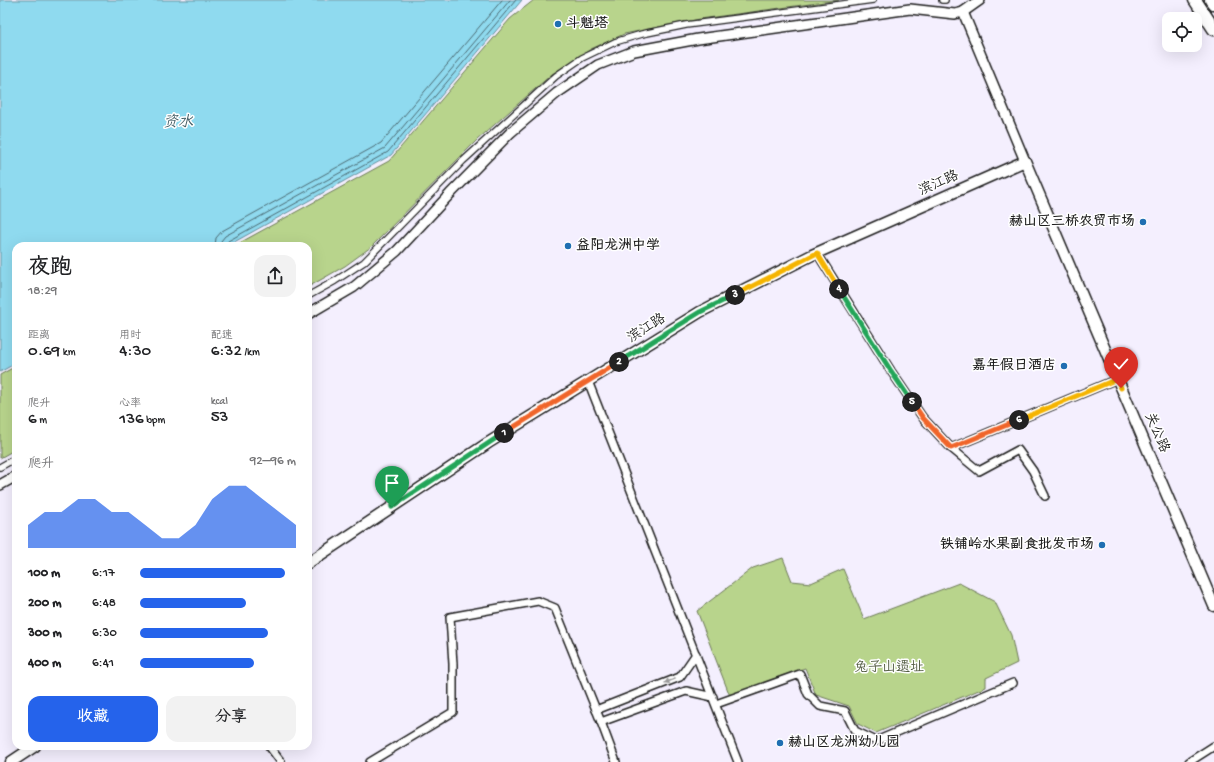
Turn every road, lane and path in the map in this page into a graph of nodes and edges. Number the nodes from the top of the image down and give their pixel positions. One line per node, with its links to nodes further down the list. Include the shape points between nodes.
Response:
1 (873, 0): 10 (street, via 686,25 615,42 582,58 556,76 463,161 364,262)
2 (980, 0): 6 (street)
3 (1194, 0): 7 (main road)
4 (1211, 0): 5 (main road)
5 (1214, 4)
6 (963, 12): 8 (street); 11 (street, via 955,14 910,9 698,39 634,51 598,65 557,94 510,133 397,251 354,287)
7 (1214, 29)
8 (1025, 161): 9 (main road, 滨江路); 12 (main road, 关公路)
9 (817, 253): 13 (main road, 滨江路, via 700,312); 14 (street, via 923,418)
10 (312, 294)
11 (312, 312)
12 (1117, 379): 14 (street); 21 (main road, 关公路)
13 (588, 381): 20 (main road, 滨江路, via 488,443); 22 (street)
14 (951, 448): 19 (street, via 979,471 1018,450 1033,471)
15 (12, 460): 16 (street)
16 (0, 467)
17 (12, 478): 18 (street)
18 (0, 485)
19 (1045, 496)
20 (312, 561)
21 (1214, 606)
22 (696, 654): 24 (street); 26 (street, one-way to 26, via 680,677)
23 (1013, 683): 25 (street, via 876,741 855,731 845,711 820,706 808,694 800,674)
24 (713, 697): 25 (street); 27 (street, via 686,691)
25 (716, 704): 35 (street)
26 (596, 710): 27 (street); 33 (street, via 555,608 538,602 450,617 454,664 453,712)
27 (601, 722): 34 (street)
28 (1214, 746): 36 (street)
29 (29, 750): 31 (main road)
30 (272, 750): 32 (street)
31 (11, 762)
32 (281, 762)
33 (370, 762)
34 (616, 762)
35 (738, 762)
36 (1189, 762)

